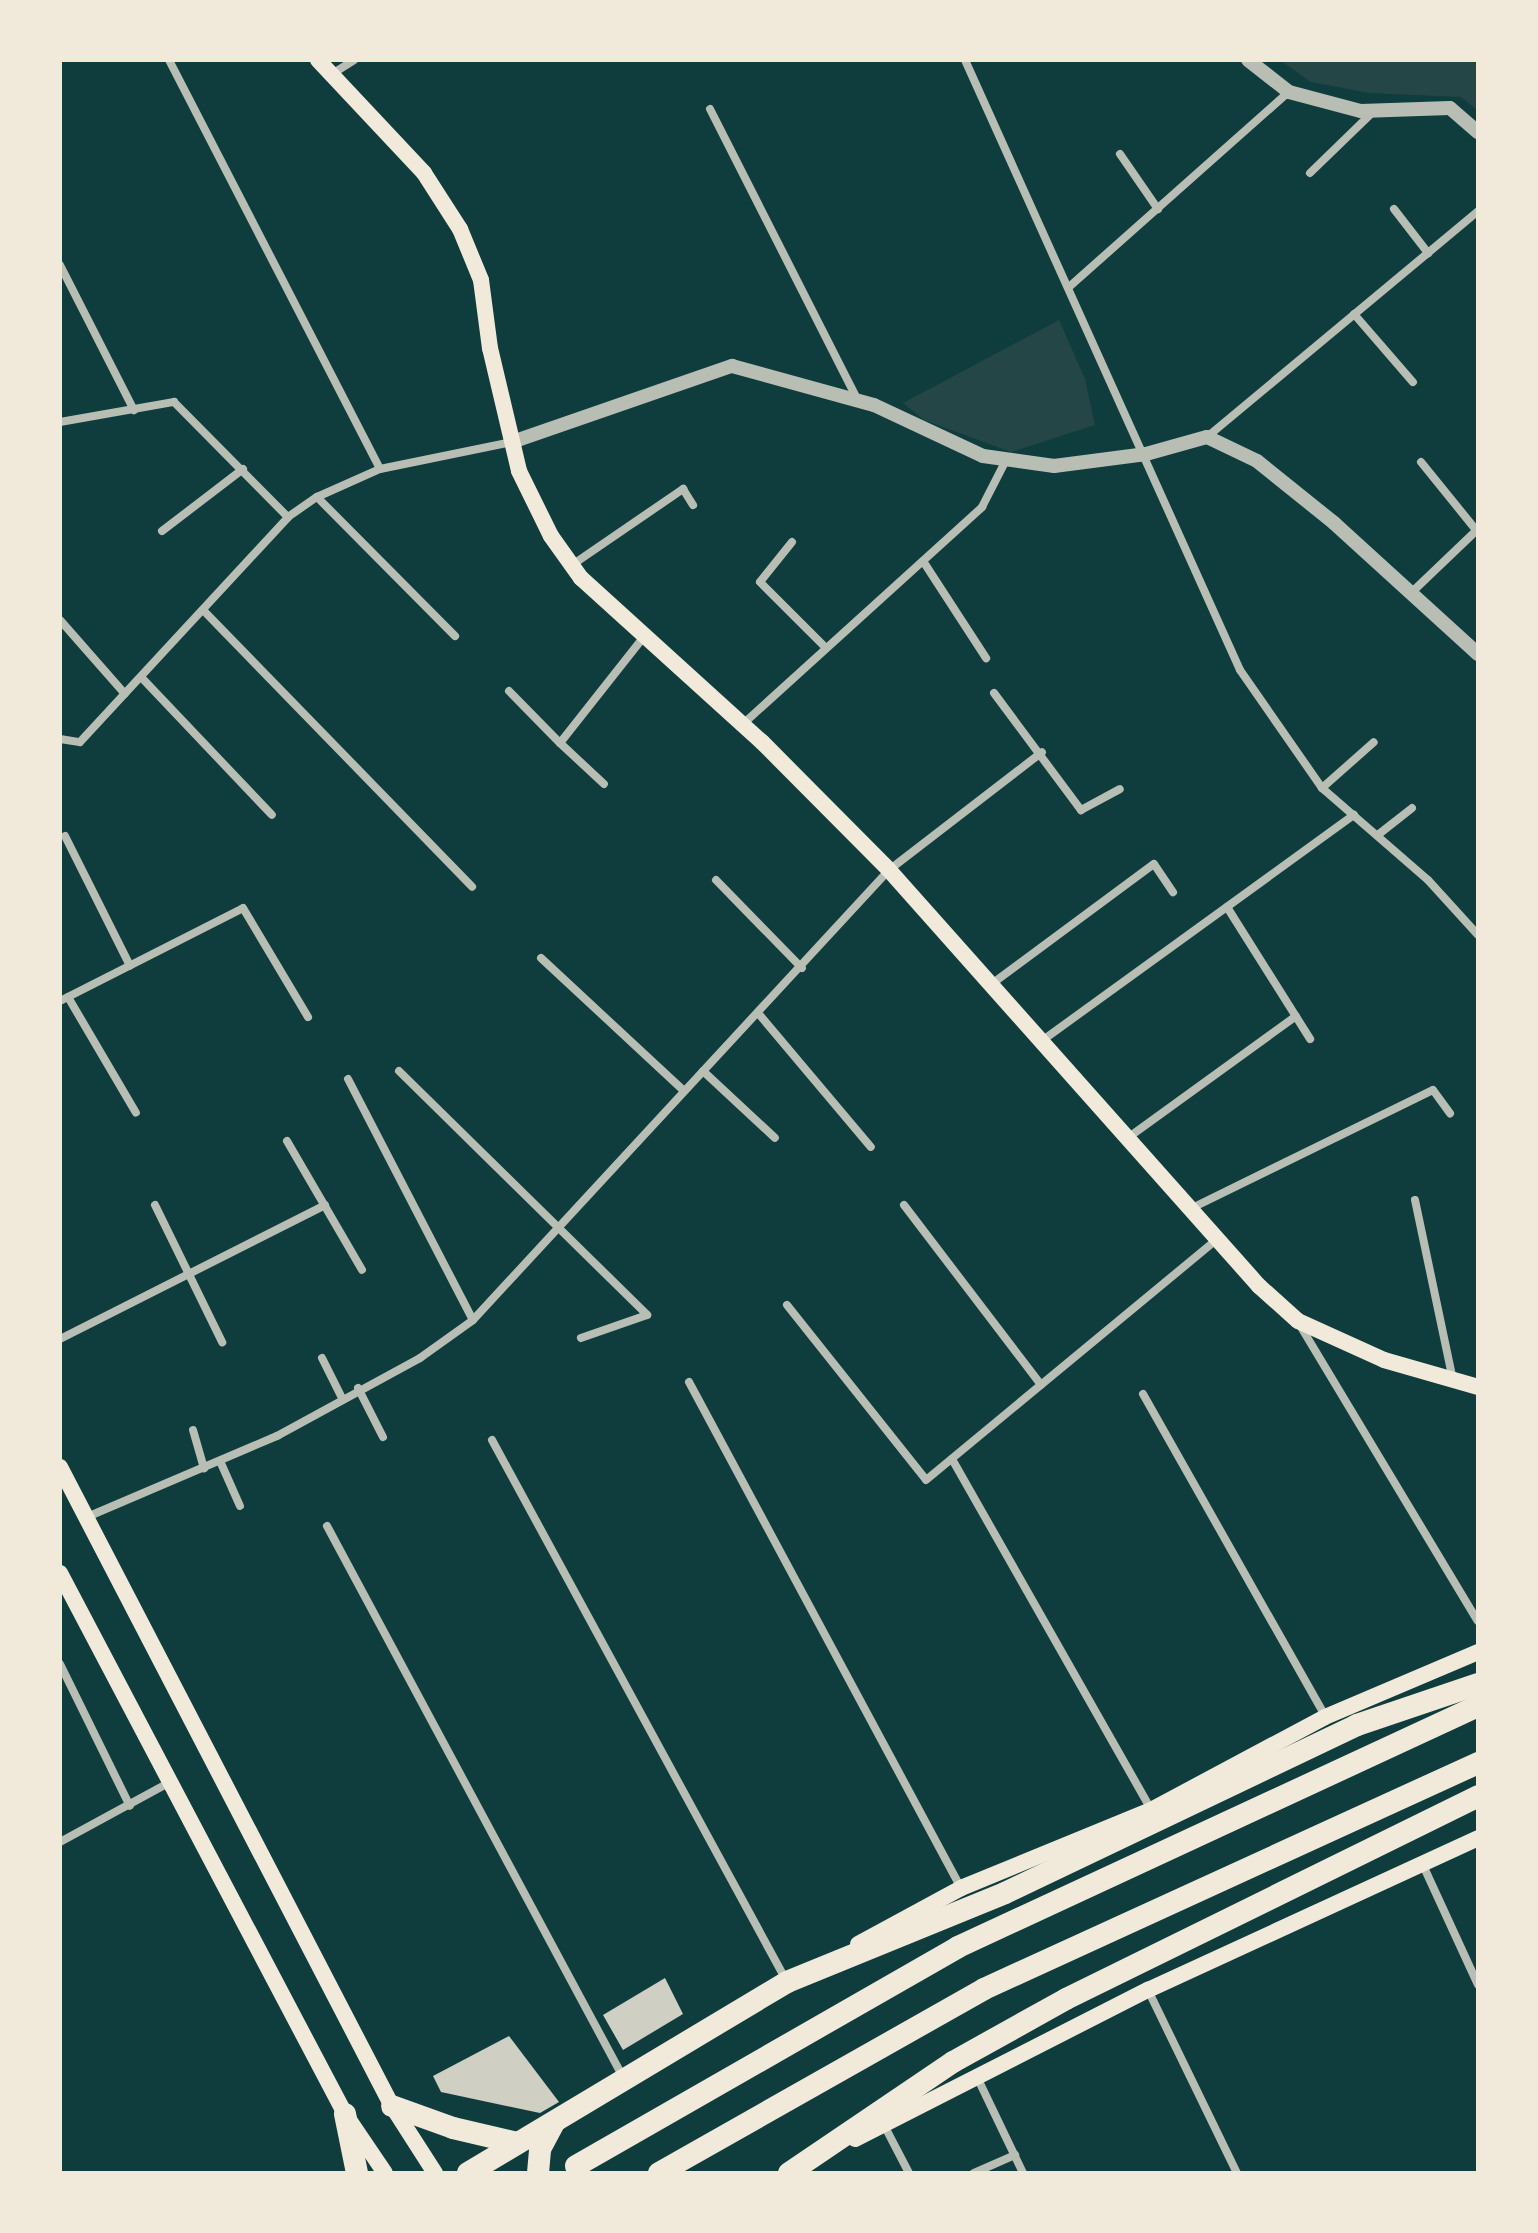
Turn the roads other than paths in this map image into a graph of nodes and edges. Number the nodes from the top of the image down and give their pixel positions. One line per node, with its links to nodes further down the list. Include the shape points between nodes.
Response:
1 (169, 60): 30 (street)
2 (318, 60): 6 (main road)
3 (354, 60): 6 (street)
4 (965, 60): 18 (street)
5 (1248, 60): 7 (street)
6 (331, 74): 25 (main road, via 424,173 460,229 481,280)
7 (1289, 92): 9 (street, via 1361,111); 13 (street)
8 (710, 109): 21 (street)
9 (1376, 110): 10 (street, via 1450,108); 12 (street)
10 (1478, 132)
11 (1120, 154): 13 (street)
12 (1310, 173)
13 (1158, 209): 18 (street)
14 (1394, 209): 16 (street)
15 (1478, 211): 16 (street)
16 (1428, 253): 19 (street)
17 (60, 265): 22 (street)
18 (1069, 287): 26 (street)
19 (1354, 314): 20 (street); 24 (street)
20 (1413, 382)
21 (857, 400): 25 (street, via 732,366); 27 (street, via 983,456)
22 (134, 410): 23 (street); 29 (street, via 174,402)
23 (60, 422)
24 (1207, 437): 26 (street); 39 (street, via 1257,461)
25 (512, 442): 30 (street); 38 (main road, via 519,471)
26 (1146, 454): 27 (street, via 1054,466); 57 (street, via 1240,670)
27 (1006, 460): 37 (street, via 982,507)
28 (1421, 462): 34 (street)
29 (243, 469): 33 (street); 35 (street)
30 (380, 469): 31 (street)
31 (317, 497): 33 (street); 42 (street)
32 (693, 505): 38 (street, via 683,489)
33 (288, 517): 40 (street)
34 (1477, 530): 39 (street)
35 (162, 531)
36 (792, 542): 44 (street, via 760,582)
37 (923, 561): 44 (street); 46 (street)
38 (572, 565): 43 (main road)
39 (1411, 593): 45 (street)
40 (203, 610): 47 (street); 66 (street)
41 (60, 620): 50 (street)
42 (455, 636)
43 (643, 638): 51 (main road); 54 (street)
44 (826, 648): 51 (street)
45 (1478, 654)
46 (986, 658)
47 (141, 677): 50 (street); 60 (street)
48 (509, 691): 54 (street)
49 (994, 693): 55 (street)
50 (125, 694): 52 (street, via 80,742)
51 (742, 725): 64 (main road)
52 (60, 739)
53 (1374, 742): 57 (street)
54 (560, 743): 56 (street)
55 (1042, 752): 58 (street, via 1081,810); 64 (street)
56 (604, 784)
57 (1322, 788): 61 (street)
58 (1120, 789)
59 (1412, 808): 62 (street)
60 (272, 815)
61 (1354, 815): 62 (street); 68 (street)
62 (1379, 834): 69 (street)
63 (65, 836): 71 (street)
64 (889, 870): 72 (street); 73 (main road)
65 (716, 880): 72 (street)
66 (472, 887)
67 (1173, 892): 73 (street, via 1154,864)
68 (1227, 907): 76 (street); 79 (street)
69 (1478, 935)
70 (541, 958): 83 (street)
71 (130, 966): 74 (street); 77 (street, via 243,908)
72 (802, 968): 75 (street)
73 (993, 983): 79 (main road)
74 (64, 999): 84 (street)
75 (758, 1013): 81 (street); 89 (street)
76 (1296, 1016): 78 (street); 86 (street)
77 (308, 1017)
78 (1310, 1039)
79 (1043, 1040): 86 (main road)
80 (399, 1071): 95 (street)
81 (703, 1071): 83 (street); 87 (street)
82 (348, 1079): 100 (street)
83 (684, 1091): 95 (street)
84 (136, 1113)
85 (1450, 1113): 94 (street, via 1433,1090)
86 (1129, 1137): 94 (main road)
87 (775, 1138)
88 (287, 1141): 92 (street)
89 (871, 1147)
90 (1415, 1200): 106 (street)
91 (155, 1205): 98 (street)
92 (325, 1205): 97 (street); 98 (street)
93 (904, 1205): 108 (street)
94 (1192, 1208): 96 (main road)
95 (560, 1225): 100 (street); 102 (street, via 647,1315)
96 (1219, 1238): 101 (main road); 108 (street)
97 (362, 1270)
98 (190, 1273): 103 (street); 104 (street)
99 (787, 1305): 116 (street, via 926,1480)
100 (473, 1320): 110 (street, via 420,1358)
101 (1298, 1321): 106 (main road, via 1384,1360); 124 (street)
102 (581, 1338)
103 (60, 1339)
104 (222, 1342)
105 (322, 1358): 112 (street)
106 (1453, 1380): 109 (main road)
107 (689, 1382): 138 (street)
108 (1041, 1385): 116 (street)
109 (1478, 1387)
110 (358, 1388): 112 (street); 114 (street)
111 (1143, 1394): 129 (street)
112 (342, 1398): 117 (street)
113 (193, 1430): 119 (street)
114 (383, 1437)
115 (492, 1440): 139 (street)
116 (952, 1459): 134 (street)
117 (220, 1461): 119 (street); 120 (street)
118 (60, 1467): 121 (main road)
119 (204, 1468): 121 (street)
120 (240, 1506)
121 (86, 1518): 144 (main road)
122 (327, 1526): 143 (street)
123 (60, 1573): 131 (main road)
124 (1478, 1621)
125 (1478, 1652): 129 (main road)
126 (60, 1664): 133 (street)
127 (1478, 1684): 139 (highway, via 1357,1725 1005,1893)
128 (1478, 1706): 150 (highway, via 958,1947)
129 (1325, 1717): 134 (main road)
130 (1478, 1763): 157 (highway, via 984,1989)
131 (170, 1782): 133 (street); 145 (main road)
132 (1478, 1796): 151 (highway, via 1066,1999 953,2062)
133 (130, 1806): 136 (street)
134 (1151, 1810): 138 (main road)
135 (1478, 1838): 137 (main road)
136 (60, 1842)
137 (1422, 1863): 140 (street); 141 (main road)
138 (961, 1888): 139 (main road)
139 (787, 1982): 143 (highway)
140 (1478, 1985)
141 (1148, 1990): 142 (main road); 161 (street)
142 (977, 2077): 147 (main road); 149 (street)
143 (624, 2080): 146 (highway)
144 (392, 2106): 148 (highway); 154 (main road)
145 (345, 2114): 152 (highway); 153 (main road)
146 (554, 2123): 148 (highway); 156 (highway, via 540,2149)
147 (884, 2124): 151 (main road); 158 (street)
148 (517, 2143): 155 (highway)
149 (1015, 2155): 159 (street); 160 (street)
150 (576, 2166)
151 (795, 2170)
152 (357, 2173)
153 (385, 2173)
154 (435, 2173)
155 (468, 2173)
156 (538, 2173)
157 (659, 2173)
158 (909, 2173)
159 (974, 2173)
160 (1023, 2173)
161 (1237, 2173)

